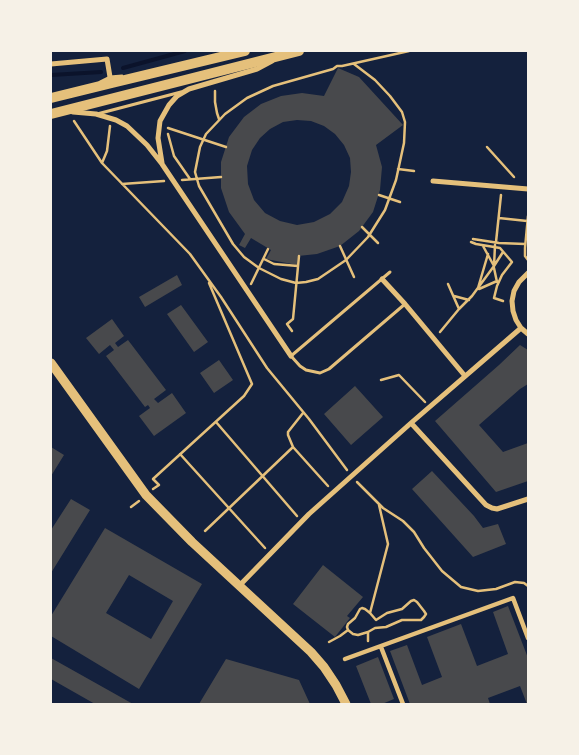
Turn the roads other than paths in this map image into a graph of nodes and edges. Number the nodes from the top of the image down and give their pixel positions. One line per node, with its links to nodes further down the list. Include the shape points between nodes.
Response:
1 (300, 51): 3 (main road)
2 (241, 52): 6 (main road)
3 (278, 57): 8 (street, via 257,70); 10 (main road)
4 (51, 64): 5 (street, via 107,59)
5 (110, 77): 6 (lane); 7 (lane)
6 (136, 77): 7 (main road)
7 (91, 88): 9 (main road)
8 (183, 92): 12 (lane); 13 (street, via 173,100 160,122 158,141)
9 (51, 98)
10 (64, 111): 11 (main road); 12 (street)
11 (51, 114)
12 (96, 114): 13 (street, via 128,126)
13 (162, 164): 22 (street)
14 (433, 181): 15 (street)
15 (528, 189)
16 (390, 272): 18 (lane)
17 (528, 273): 20 (street, via 519,282 512,301 516,320)
18 (382, 279): 19 (street); 22 (lane)
19 (405, 304): 22 (lane, via 329,369 320,373 306,370); 24 (street)
20 (522, 328): 21 (street); 24 (street)
21 (528, 334)
22 (291, 356)
23 (51, 363): 27 (main road, via 146,495)
24 (465, 376): 25 (street)
25 (411, 423): 26 (street, via 486,505 497,509); 27 (street, via 301,521)
26 (528, 499)
27 (240, 586): 31 (main road, via 311,652)
28 (528, 638): 29 (street, via 513,598)
29 (381, 647): 30 (street); 32 (street)
30 (345, 659)
31 (346, 704)
32 (402, 704)

